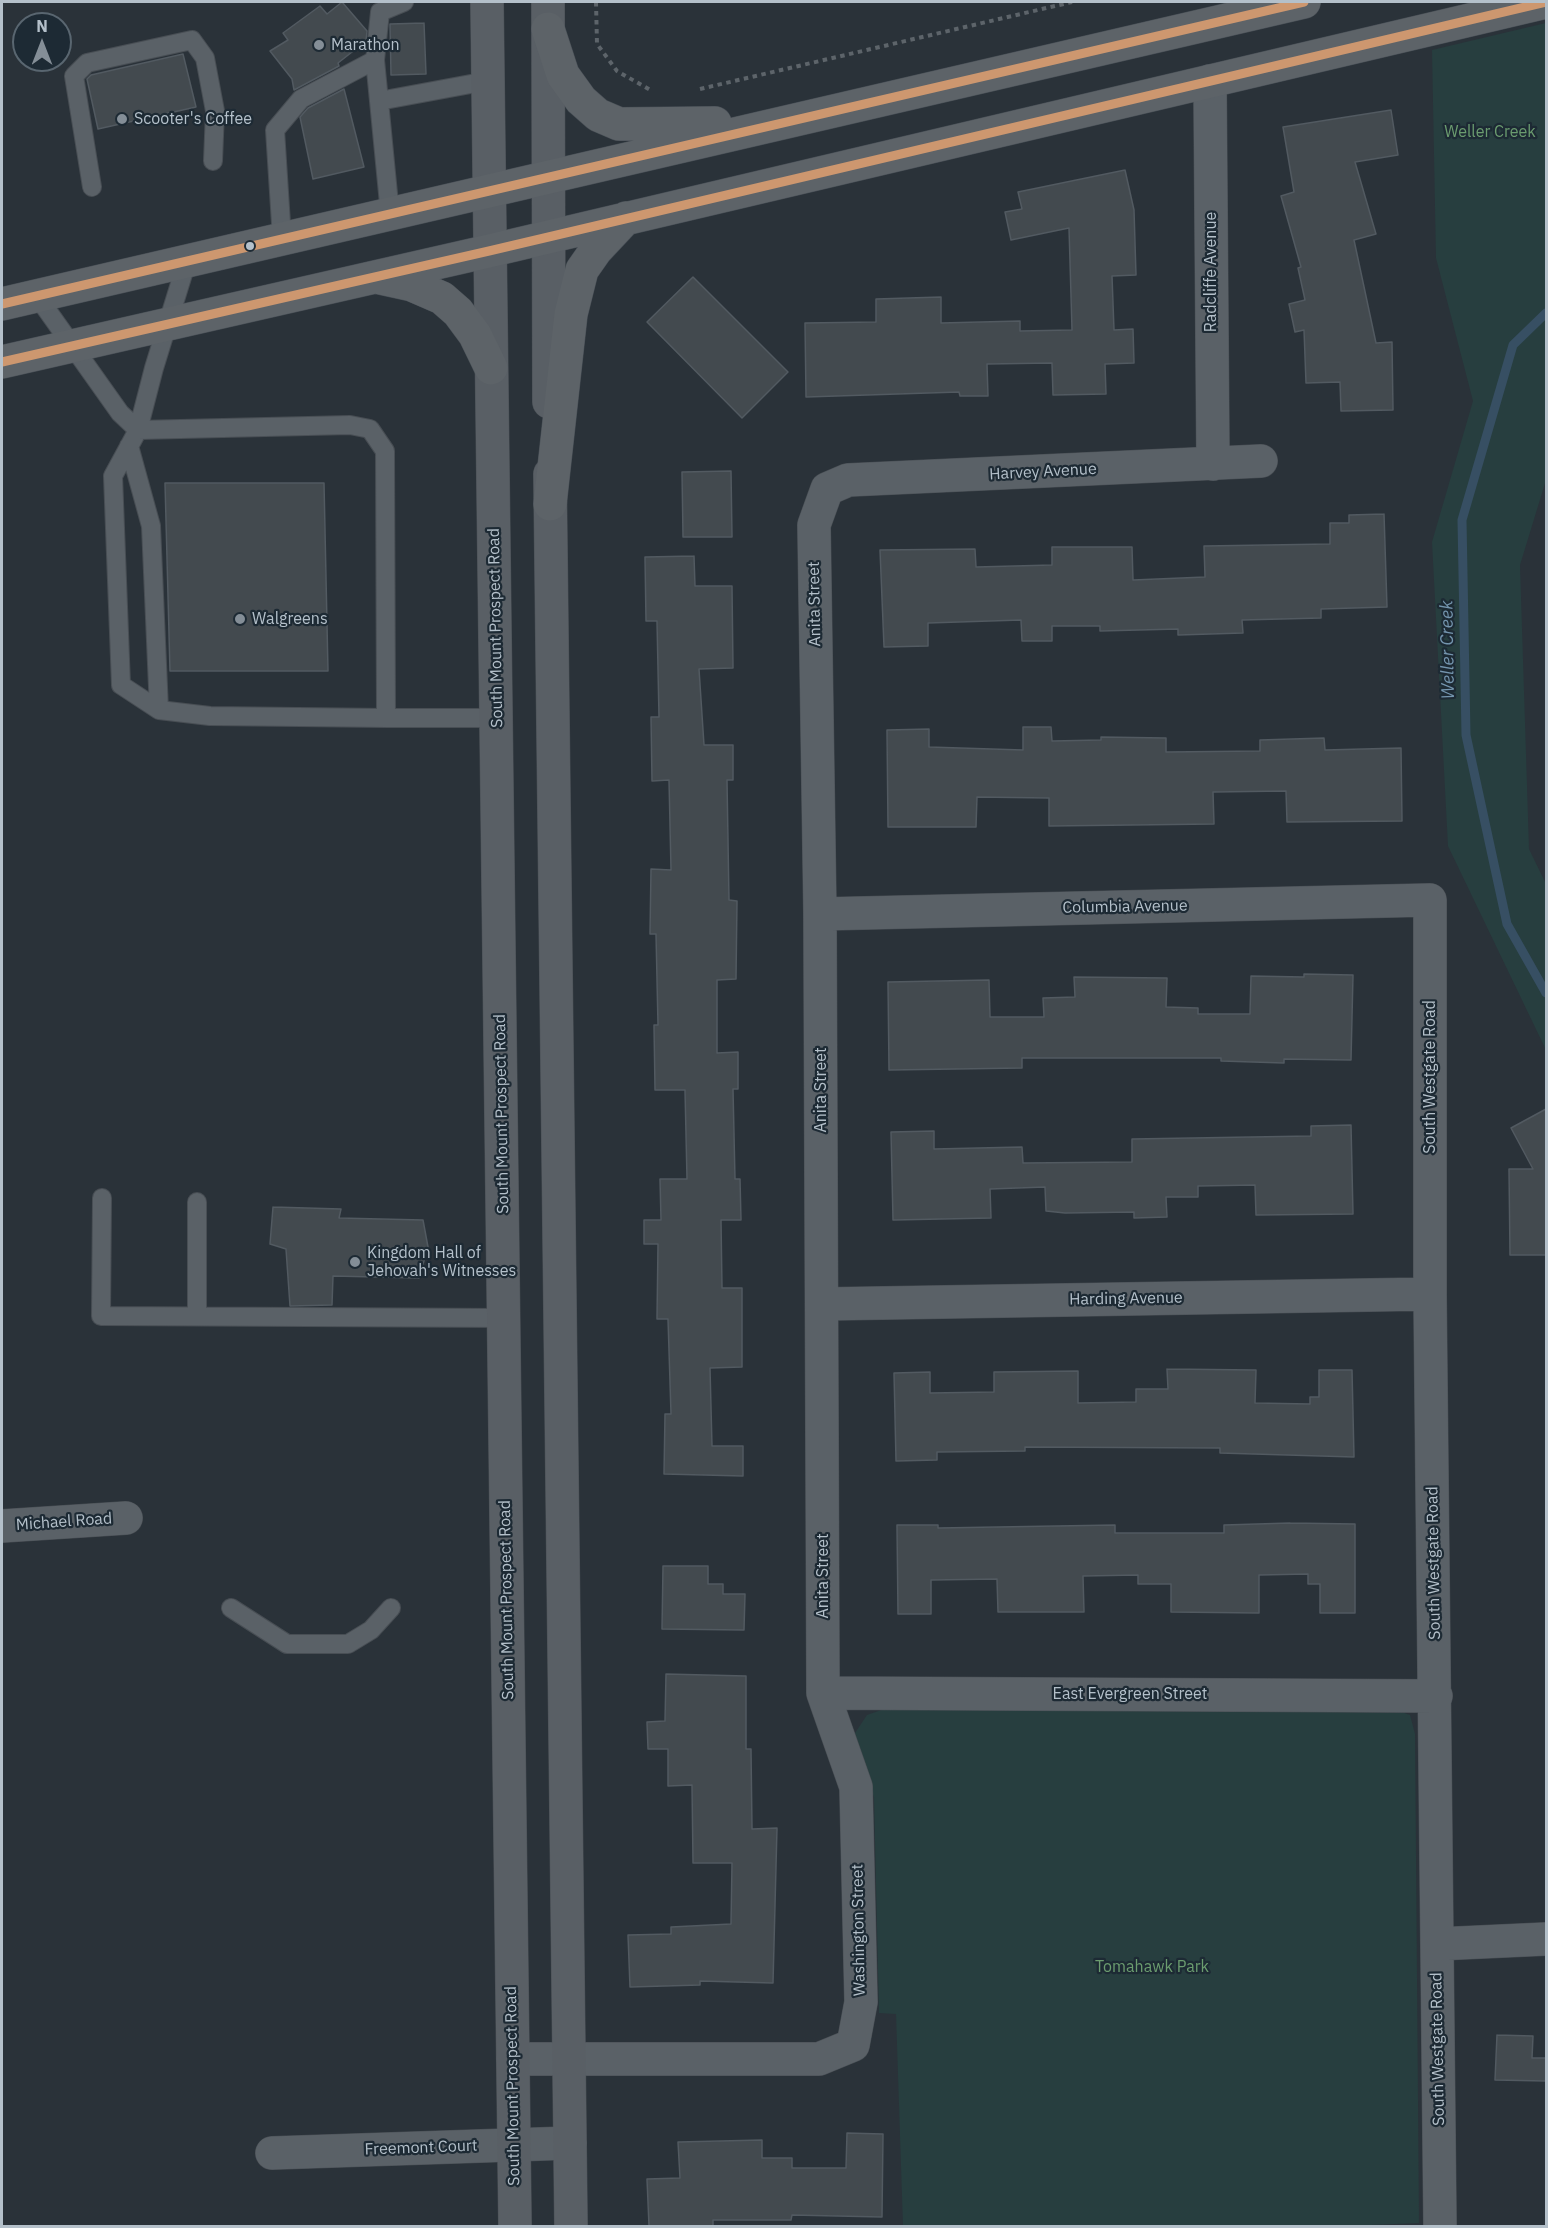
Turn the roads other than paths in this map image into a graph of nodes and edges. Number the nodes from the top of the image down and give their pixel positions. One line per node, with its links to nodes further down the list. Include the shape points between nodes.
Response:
1 (404, 2): 6 (lane, via 380,12)
2 (487, 2): 7 (main road, South Mount Prospect Road)
3 (1304, 2): 10 (main road)
4 (1546, 2): 8 (main road)
5 (548, 15): 10 (main road, via 563,75 598,115 619,124); 12 (main road)
6 (375, 60): 9 (lane); 18 (lane, via 301,99 275,130)
7 (487, 81): 9 (lane); 14 (main road, South Mount Prospect Road)
8 (1210, 81): 16 (main road); 30 (street, Radcliffe Avenue)
9 (379, 101): 15 (lane)
10 (783, 122): 12 (main road)
11 (213, 160): 13 (lane, via 215,111 205,58 192,40 87,63 74,76)
12 (550, 177): 14 (main road); 17 (main road)
13 (92, 187)
14 (489, 191): 15 (main road); 19 (main road, South Mount Prospect Road)
15 (390, 214): 18 (main road)
16 (626, 218): 17 (main road); 32 (main road, via 582,270 571,314)
17 (551, 236): 19 (main road); 32 (main road)
18 (282, 239): 20 (main road)
19 (489, 251): 21 (main road); 27 (main road, South Mount Prospect Road)
20 (187, 261): 22 (main road); 24 (lane)
21 (375, 277): 24 (main road); 27 (main road, via 412,285 442,298 466,323)
22 (37, 296): 23 (main road); 25 (lane)
23 (2, 304)
24 (167, 324): 25 (main road); 28 (lane)
25 (73, 345): 26 (main road); 28 (lane)
26 (2, 362)
27 (491, 368): 35 (main road, South Mount Prospect Road)
28 (134, 438): 33 (lane, via 150,526); 33 (lane, via 113,476 122,685); 34 (lane, via 350,426 370,429 385,451)
29 (1261, 461): 30 (street, Harvey Avenue)
30 (1213, 464): 31 (street, Harvey Avenue, via 848,480)
31 (827, 489): 37 (street, Anita Street, via 814,525)
32 (550, 504): 53 (main road)
33 (159, 710): 34 (lane, via 210,716)
34 (386, 718): 35 (lane)
35 (497, 718): 43 (main road, South Mount Prospect Road)
36 (1430, 900): 37 (street, Columbia Avenue); 40 (street, South Westgate Road)
37 (820, 914): 41 (street, Anita Street)
38 (102, 1198): 42 (lane, via 101,1316)
39 (197, 1202): 42 (lane)
40 (1430, 1294): 41 (street, Harding Avenue); 49 (street, South Westgate Road)
41 (822, 1304): 48 (street, Anita Street)
42 (198, 1316): 43 (lane)
43 (504, 1318): 52 (main road, South Mount Prospect Road)
44 (126, 1518): 45 (street, Michael Road)
45 (2, 1526)
46 (231, 1608): 47 (lane, via 287,1644 348,1644 371,1630)
47 (391, 1608)
48 (823, 1693): 49 (street, East Evergreen Street); 53 (street, Washington Street, via 856,1787 861,2002 853,2045 819,2059)
49 (1436, 1696): 51 (street, South Westgate Road)
50 (1546, 1939): 51 (street)
51 (1437, 1944): 59 (street, South Westgate Road)
52 (513, 2059): 53 (street, Washington Street); 55 (main road, South Mount Prospect Road)
53 (568, 2060): 54 (main road)
54 (570, 2143): 55 (street, Freemont Court); 58 (main road)
55 (514, 2145): 56 (street, Freemont Court); 57 (main road, South Mount Prospect Road)
56 (272, 2153)
57 (515, 2226)
58 (571, 2226)
59 (1440, 2226)

